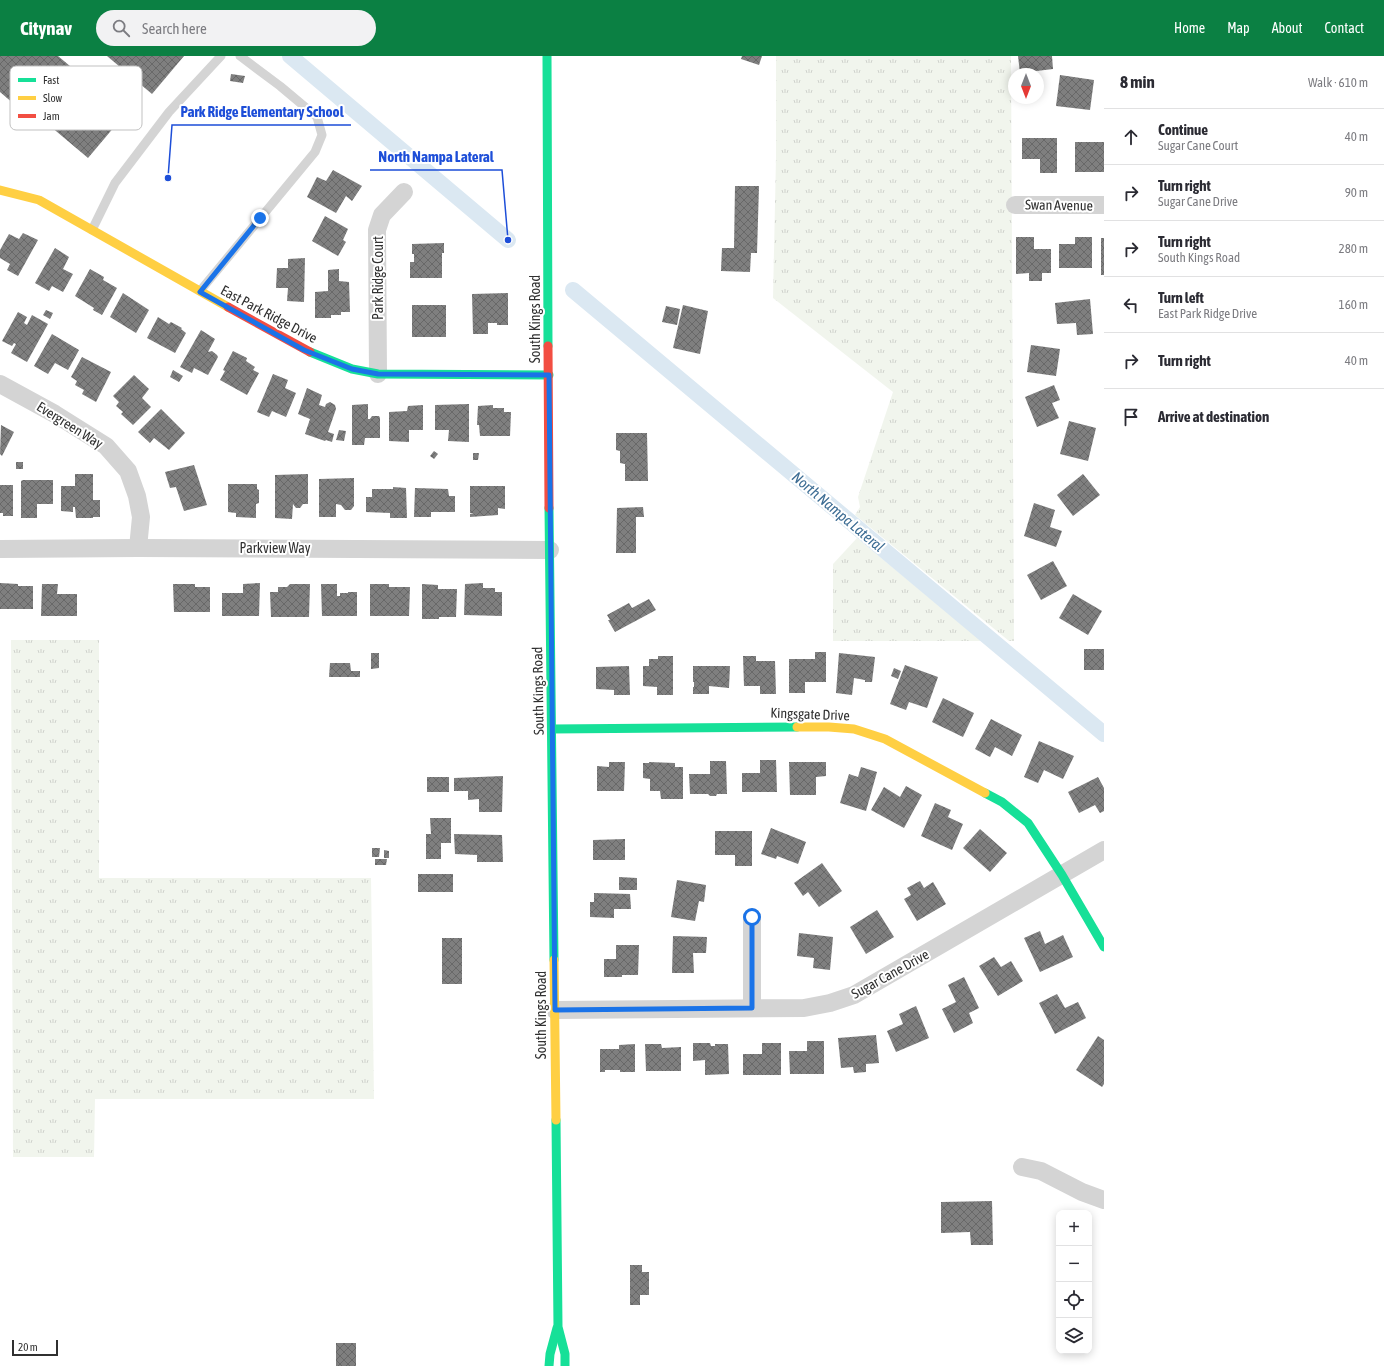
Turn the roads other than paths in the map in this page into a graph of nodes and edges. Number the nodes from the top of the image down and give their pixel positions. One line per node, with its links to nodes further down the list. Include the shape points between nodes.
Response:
1 (221, 56): 8 (lane, via 169,112 115,183)
2 (240, 56): 9 (lane, via 317,117 322,135 315,152)
3 (547, 56): 11 (main road, South Kings Road)
4 (0, 190): 8 (main road, East Park Ridge Drive, via 39,200)
5 (404, 192): 10 (street, Park Ridge Court, via 382,214 377,230)
6 (1015, 205): 7 (street, Swan Avenue)
7 (1104, 205)
8 (92, 230): 9 (main road, East Park Ridge Drive)
9 (200, 292): 10 (main road, East Park Ridge Drive, via 304,350 352,369)
10 (378, 374): 11 (main road, East Park Ridge Drive)
11 (549, 375): 15 (main road, South Kings Road)
12 (0, 384): 13 (street, Evergreen Way, via 56,414 106,446 128,471 141,517)
13 (138, 548): 14 (street, Parkview Way); 15 (street, Parkview Way)
14 (0, 549)
15 (550, 550): 16 (main road, South Kings Road)
16 (552, 729): 18 (main road, Kingsgate Drive, via 854,729 885,739 1002,802 1028,823); 22 (main road, South Kings Road)
17 (1104, 850): 18 (street, Sugar Cane Drive)
18 (1062, 875): 20 (main road, Kingsgate Drive); 21 (street, Sugar Cane Drive, via 854,996 804,1008)
19 (752, 917): 21 (street)
20 (1104, 947)
21 (752, 1008): 22 (street, Sugar Cane Drive)
22 (555, 1010): 25 (main road, South Kings Road)
23 (1022, 1167): 24 (street, via 1041,1171)
24 (1104, 1200)
25 (558, 1327): 26 (main road, South Kings Road); 27 (main road, South Kings Road, via 565,1354)
26 (549, 1366)
27 (565, 1366)

